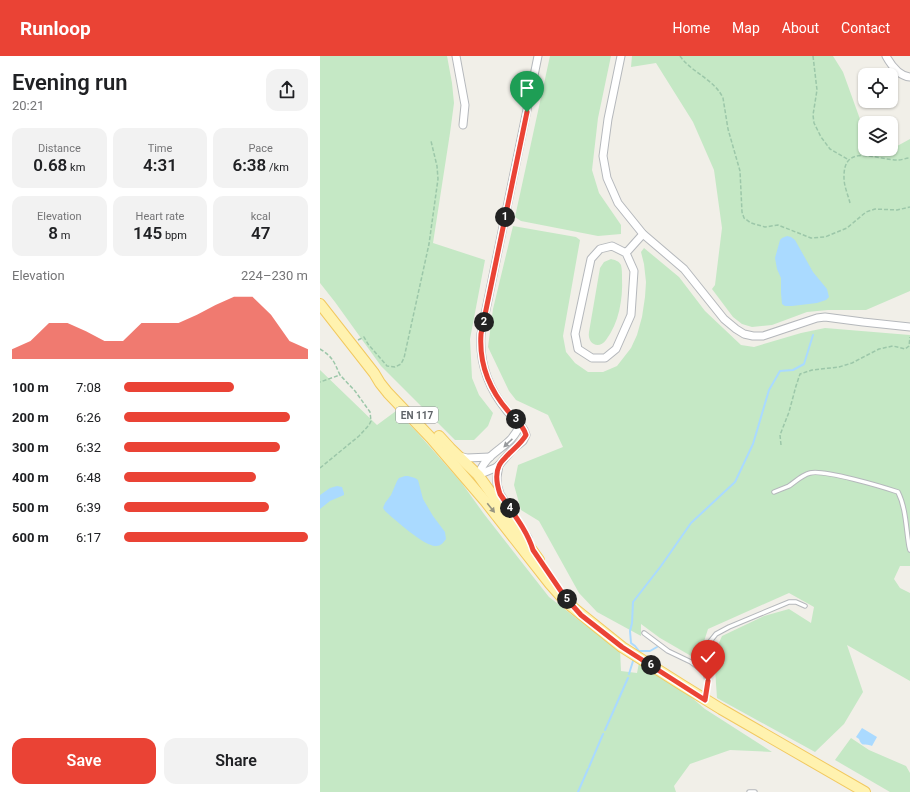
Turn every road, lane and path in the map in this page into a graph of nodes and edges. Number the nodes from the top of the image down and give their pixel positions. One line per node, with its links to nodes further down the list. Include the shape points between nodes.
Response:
1 (456, 56): 8 (street, via 465,105)
2 (538, 56): 24 (street, via 480,345 489,382 503,405)
3 (621, 56): 14 (street, via 603,156 607,178 618,203)
4 (680, 56): 13 (path, via 721,93 740,171 744,218 765,227 778,226 811,238 825,237 847,228 866,212 875,209 897,210)
5 (813, 56): 11 (path, via 817,90 814,123 830,149)
6 (886, 56): 7 (street, via 898,71)
7 (910, 77)
8 (463, 125)
9 (431, 141): 19 (path, via 438,178 429,244 404,358 401,364 395,367 387,366 364,337)
10 (910, 158): 11 (path, via 898,160 857,156)
11 (849, 160): 12 (path, via 844,179)
12 (850, 203)
13 (910, 207)
14 (642, 234): 15 (street); 17 (street, via 684,269 724,319 744,334 763,336 825,317)
15 (626, 253): 15 (street, via 634,271 631,315 616,349 605,358 592,358 578,349 575,334 591,259 600,249 612,246)
16 (320, 304): 19 (main road, EN 117)
17 (910, 327)
18 (910, 337): 26 (path, via 905,349 893,346 879,348 839,368 812,370 800,374 780,435)
19 (350, 342): 21 (main road, EN 117)
20 (320, 349): 22 (path, via 332,358)
21 (374, 373): 25 (main road, EN 117, via 388,393); 27 (main road, EN 117)
22 (340, 375): 23 (path); 30 (path, via 370,412 371,421 359,436)
23 (320, 382)
24 (520, 424): 28 (street, one-way to 28, via 513,438); 29 (street, via 526,435 523,441)
25 (431, 438): 31 (main road, via 466,469); 33 (main road, EN 117)
26 (781, 445)
27 (459, 456): 28 (street); 31 (main road, EN 117)
28 (490, 457): 31 (street)
29 (499, 465): 31 (street); 34 (street, via 497,484 500,494 524,530)
30 (320, 468)
31 (478, 475): 33 (main road); 34 (main road, EN 117)
32 (774, 492): 35 (lane, via 813,472 898,492 904,510)
33 (480, 494): 37 (main road, EN 117, one-way to 37, via 550,584)
34 (533, 550): 37 (main road, EN 117, via 565,597)
35 (910, 550)
36 (805, 606): 39 (lane, via 788,602 716,634 704,655)
37 (581, 615): 40 (main road, EN 117, via 622,647)
38 (644, 633): 39 (lane)
39 (706, 673): 40 (lane, via 708,681)
40 (705, 700): 43 (main road, EN 117)
41 (749, 792): 42 (lane)
42 (754, 792)
43 (865, 792)

